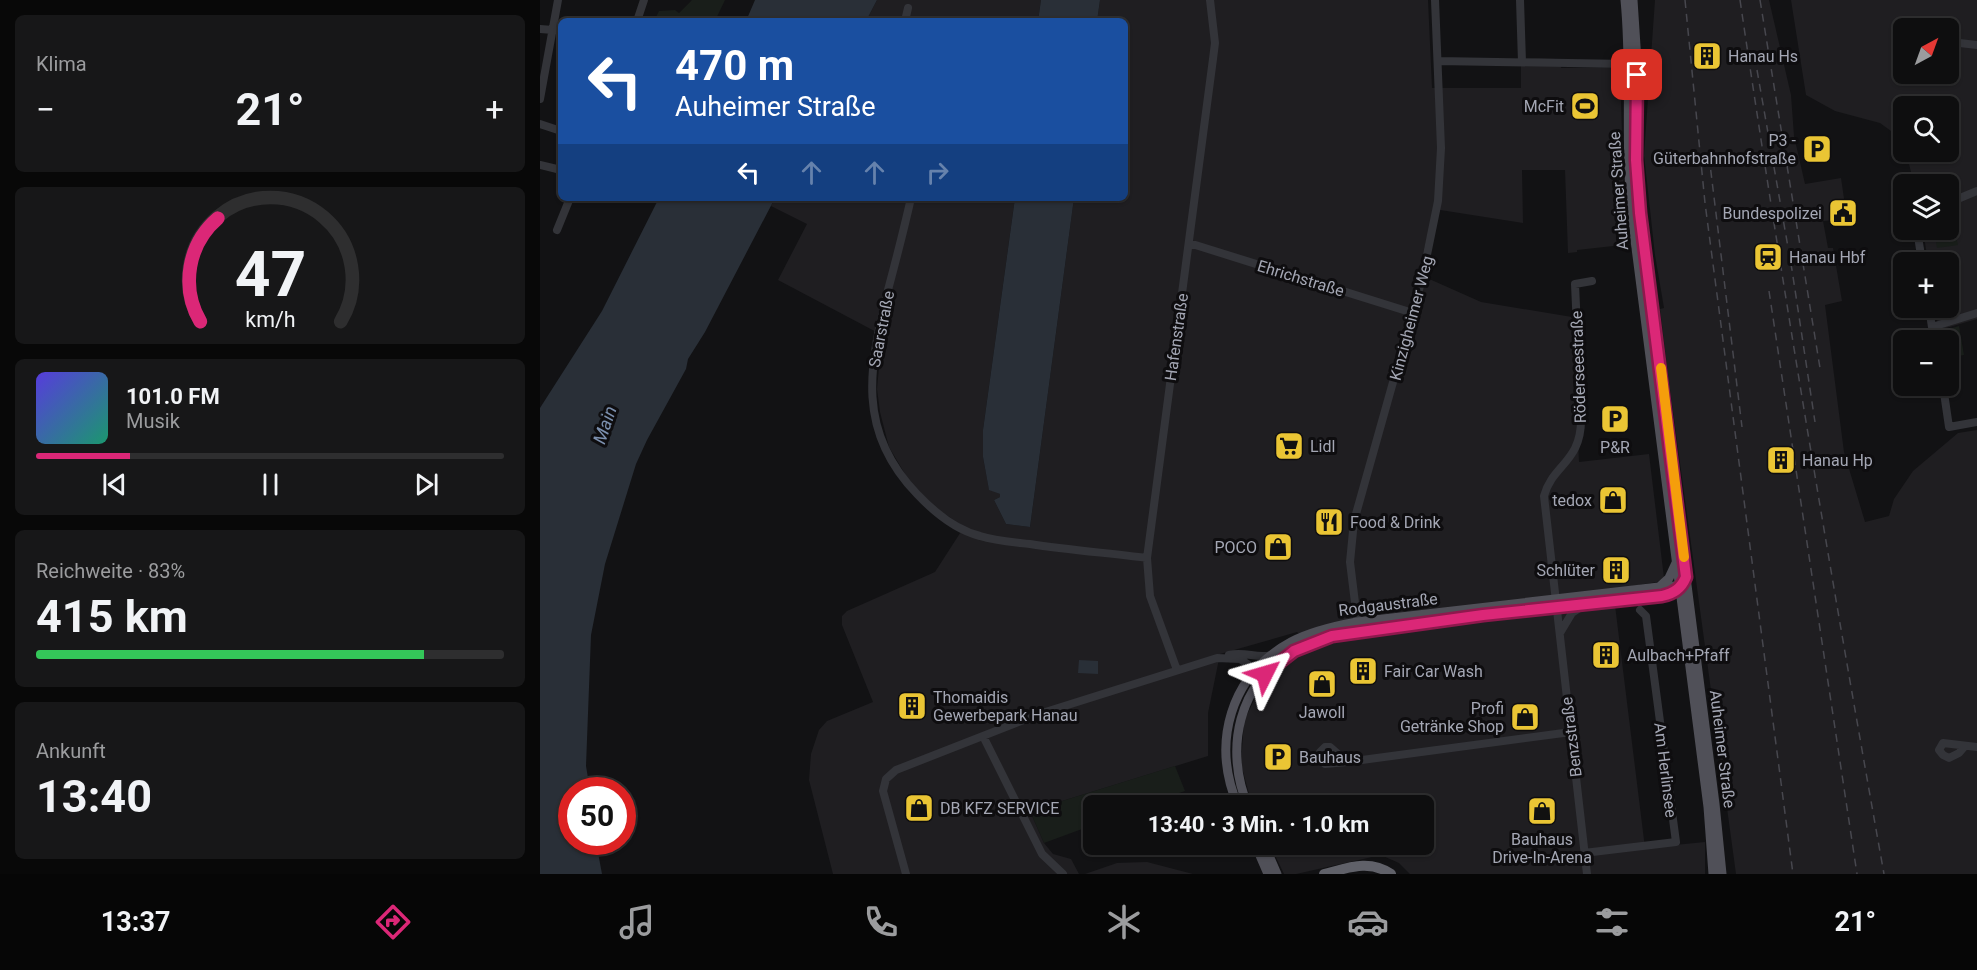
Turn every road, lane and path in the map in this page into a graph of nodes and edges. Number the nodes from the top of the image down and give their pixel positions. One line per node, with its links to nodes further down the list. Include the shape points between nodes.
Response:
1 (558, 0): 12 (street)
2 (644, 0): 9 (street)
3 (1210, 0): 28 (street, Hafenstraße, via 1215,43)
4 (1435, 0): 15 (street, Kinzigheimer Weg)
5 (1520, 0): 16 (street)
6 (1625, 0): 17 (main road, Auheimer Straße)
7 (1633, 0): 35 (main road, Auheimer Straße, via 1638,193)
8 (908, 8): 10 (street)
9 (638, 18)
10 (905, 18)
11 (540, 29): 12 (street)
12 (553, 30): 18 (street)
13 (1959, 43): 14 (street)
14 (1977, 45)
15 (1438, 61): 16 (street); 30 (street, Kinzigheimer Weg, via 1440,184 1431,244)
16 (1522, 62): 17 (street)
17 (1629, 64): 35 (main road, Auheimer Straße, via 1630,199)
18 (540, 99)
19 (540, 124): 20 (street)
20 (558, 130)
21 (540, 165): 22 (street)
22 (558, 169)
23 (1977, 191): 24 (street)
24 (1959, 198)
25 (569, 201): 27 (street)
26 (910, 201): 38 (street, Saarstraße, via 877,335 871,386 881,438 900,474 942,516 979,536)
27 (557, 230)
28 (1189, 243): 30 (street, Ehrichstraße); 38 (street, Hafenstraße)
29 (1592, 282): 44 (street, Röderseestraße, via 1575,284 1580,436 1544,496)
30 (1413, 313): 48 (street, Kinzigheimer Weg, via 1354,521 1350,562)
31 (1977, 313): 33 (street)
32 (1931, 318): 33 (street)
33 (1932, 327): 34 (street)
34 (1932, 330)
35 (1657, 379): 39 (main road, Auheimer Straße); 40 (main road, Auheimer Straße)
36 (1944, 396): 37 (street, via 1949,427)
37 (1977, 422)
38 (1147, 558): 52 (street, Hafenstraße, via 1150,596)
39 (1677, 561): 41 (main road, Auheimer Straße); 42 (main road)
40 (1686, 577): 41 (main road); 43 (main road, Auheimer Straße)
41 (1680, 588): 42 (main road, Rodgaustraße, via 1674,586); 43 (main road); 47 (main road, Auheimer Straße)
42 (1661, 592): 44 (main road, Rodgaustraße); 45 (main road, Rodgaustraße); 47 (main road)
43 (1689, 596): 72 (main road, Auheimer Straße)
44 (1556, 603): 45 (main road, Rodgaustraße); 48 (main road, Rodgaustraße); 49 (street, Benzstraße)
45 (1586, 604): 49 (street, via 1572,613)
46 (1640, 610): 60 (street, Am Herlinsee, via 1646,616 1676,842)
47 (1683, 613): 71 (main road, Auheimer Straße)
48 (1358, 626): 51 (main road, Rodgaustraße); 51 (main road, Rodgaustraße, via 1309,634 1290,642)
49 (1560, 634): 53 (street, Benzstraße)
50 (1219, 658): 51 (street, via 1240,659); 51 (street, via 1239,653); 52 (street)
51 (1260, 666): 58 (main road, Rodgaustraße, via 1238,696 1229,720 1226,769); 59 (main road, Rodgaustraße, via 1237,731 1236,765)
52 (1176, 670): 54 (street)
53 (1571, 732): 57 (street); 60 (street, Benzstraße)
54 (982, 736): 63 (street, via 896,770 886,778 884,798); 64 (street, via 1042,854)
55 (1965, 746): 56 (street)
56 (1977, 747)
57 (1347, 762)
58 (1234, 795)
59 (1244, 795)
60 (1584, 853): 70 (street, Benzstraße)
61 (1260, 855): 65 (main road)
62 (1269, 855): 66 (main road)
63 (906, 874)
64 (1063, 874)
65 (1268, 874)
66 (1277, 874)
67 (1324, 874): 69 (highway, via 1368,865)
68 (1336, 874): 69 (highway, via 1369,868)
69 (1389, 874)
70 (1587, 874)
71 (1713, 874)
72 (1722, 874)

